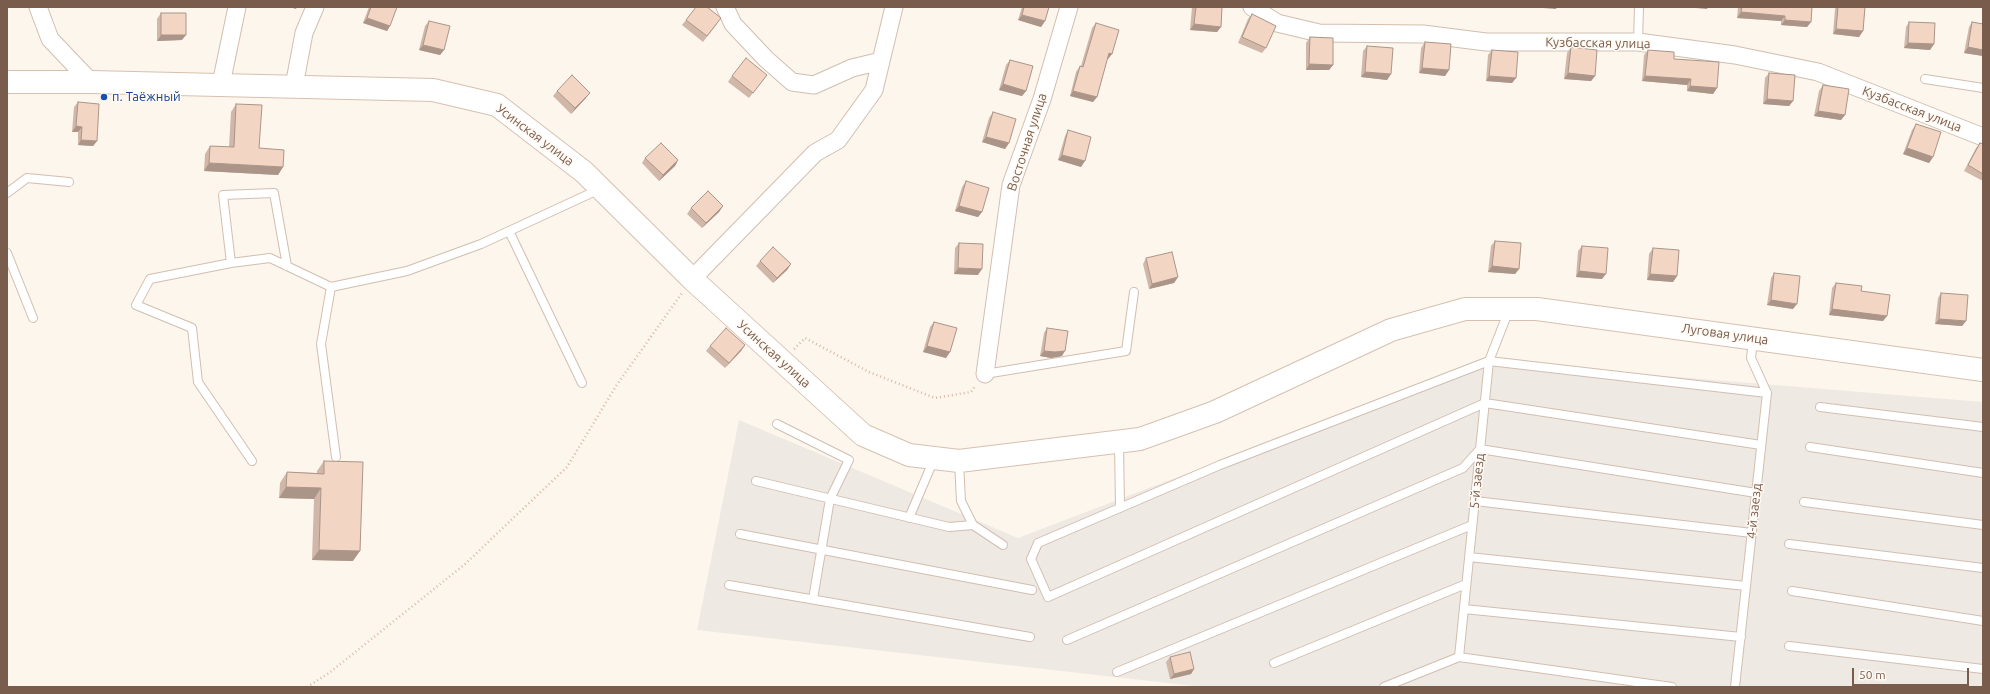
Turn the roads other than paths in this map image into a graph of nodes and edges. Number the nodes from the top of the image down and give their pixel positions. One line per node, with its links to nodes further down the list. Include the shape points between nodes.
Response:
1 (38, 7): 13 (street, via 50,39)
2 (237, 7): 14 (street)
3 (315, 7): 15 (street, via 304,33)
4 (725, 7): 10 (street, via 733,24 792,82 814,85 852,68)
5 (894, 7): 10 (street)
6 (1069, 7): 33 (street, Восточная улица, via 1042,98 1011,186)
7 (1252, 7): 9 (street, Кузбасская улица, via 1276,23 1319,33 1423,34 1486,42)
8 (1639, 7): 9 (lane)
9 (1638, 42): 17 (street, Кузбасская улица, via 1735,55 1818,72)
10 (881, 61): 25 (street, via 874,90 838,140 815,153)
11 (1925, 79): 16 (lane)
12 (7, 82): 13 (street, Усинская улица)
13 (91, 82): 14 (street, Усинская улица)
14 (221, 84): 15 (street, Усинская улица)
15 (294, 86): 19 (street, Усинская улица, via 433,90 497,105 584,172)
16 (1983, 88)
17 (1983, 137)
18 (69, 182): 20 (lane, via 27,178)
19 (600, 188): 21 (lane); 25 (street, Усинская улица)
20 (7, 193)
21 (509, 231): 26 (lane, via 407,271); 34 (lane)
22 (7, 253): 29 (lane)
23 (230, 263): 24 (lane, via 270,258); 24 (lane, via 223,196 274,193); 46 (lane, via 150,279 136,305 192,328 198,382)
24 (287, 266): 26 (lane)
25 (692, 279): 45 (street, Усинская улица, via 863,435 909,455)
26 (331, 287): 44 (lane, via 321,344)
27 (1134, 292): 33 (lane, via 1126,351)
28 (1509, 309): 30 (street, Луговая улица, via 1536,309); 31 (lane, 5-й заезд); 40 (street, Луговая улица, via 1466,309 1391,330 1215,412 1140,439)
29 (33, 318)
30 (1753, 338): 32 (street, Луговая улица); 35 (lane, via 1751,358)
31 (1489, 361): 35 (lane); 36 (lane, 5-й заезд); 54 (lane, via 1220,465)
32 (1983, 370)
33 (985, 374)
34 (582, 383)
35 (1767, 393): 41 (lane, 4-й заезд)
36 (1485, 403): 41 (lane); 43 (lane, 5-й заезд); 54 (lane, via 1048,597 1031,559 1038,543)
37 (1820, 407): 39 (lane)
38 (777, 424): 51 (lane, via 849,460)
39 (1983, 427)
40 (1119, 442): 47 (street, Усинская улица); 54 (lane)
41 (1762, 444): 50 (lane, 4-й заезд)
42 (1810, 447): 48 (lane)
43 (1480, 449): 50 (lane); 52 (lane, 5-й заезд); 76 (lane, via 1463,468)
44 (336, 457)
45 (934, 458): 47 (street, Усинская улица); 55 (lane)
46 (252, 461)
47 (959, 462): 56 (lane, via 961,501)
48 (1983, 472)
49 (756, 481): 51 (lane)
50 (1756, 493): 59 (lane, 4-й заезд)
51 (830, 499): 55 (lane); 63 (lane)
52 (1475, 501): 57 (lane, 5-й заезд); 59 (lane)
53 (1804, 502): 58 (lane)
54 (1120, 508)
55 (909, 518): 56 (lane, via 949,527)
56 (973, 525): 61 (lane)
57 (1472, 525): 64 (lane, 5-й заезд); 81 (lane)
58 (1983, 525)
59 (1752, 533): 68 (lane, 4-й заезд)
60 (740, 534): 63 (lane)
61 (1003, 544)
62 (1789, 544): 65 (lane)
63 (821, 550): 69 (lane); 71 (lane)
64 (1469, 557): 66 (lane, 5-й заезд); 68 (lane)
65 (1983, 568)
66 (1466, 584): 72 (lane, 5-й заезд); 79 (lane)
67 (729, 585): 71 (lane)
68 (1746, 586): 75 (lane, 4-й заезд)
69 (1032, 590)
70 (1792, 591): 73 (lane)
71 (813, 599): 74 (lane)
72 (1464, 609): 75 (lane); 78 (lane, 5-й заезд)
73 (1983, 621)
74 (1030, 637)
75 (1741, 637): 84 (lane, 4-й заезд)
76 (1067, 640)
77 (1789, 646): 80 (lane)
78 (1459, 657): 82 (lane); 83 (lane)
79 (1274, 663)
80 (1983, 669)
81 (1117, 672)
82 (1384, 687)
83 (1672, 687)
84 (1735, 687)

